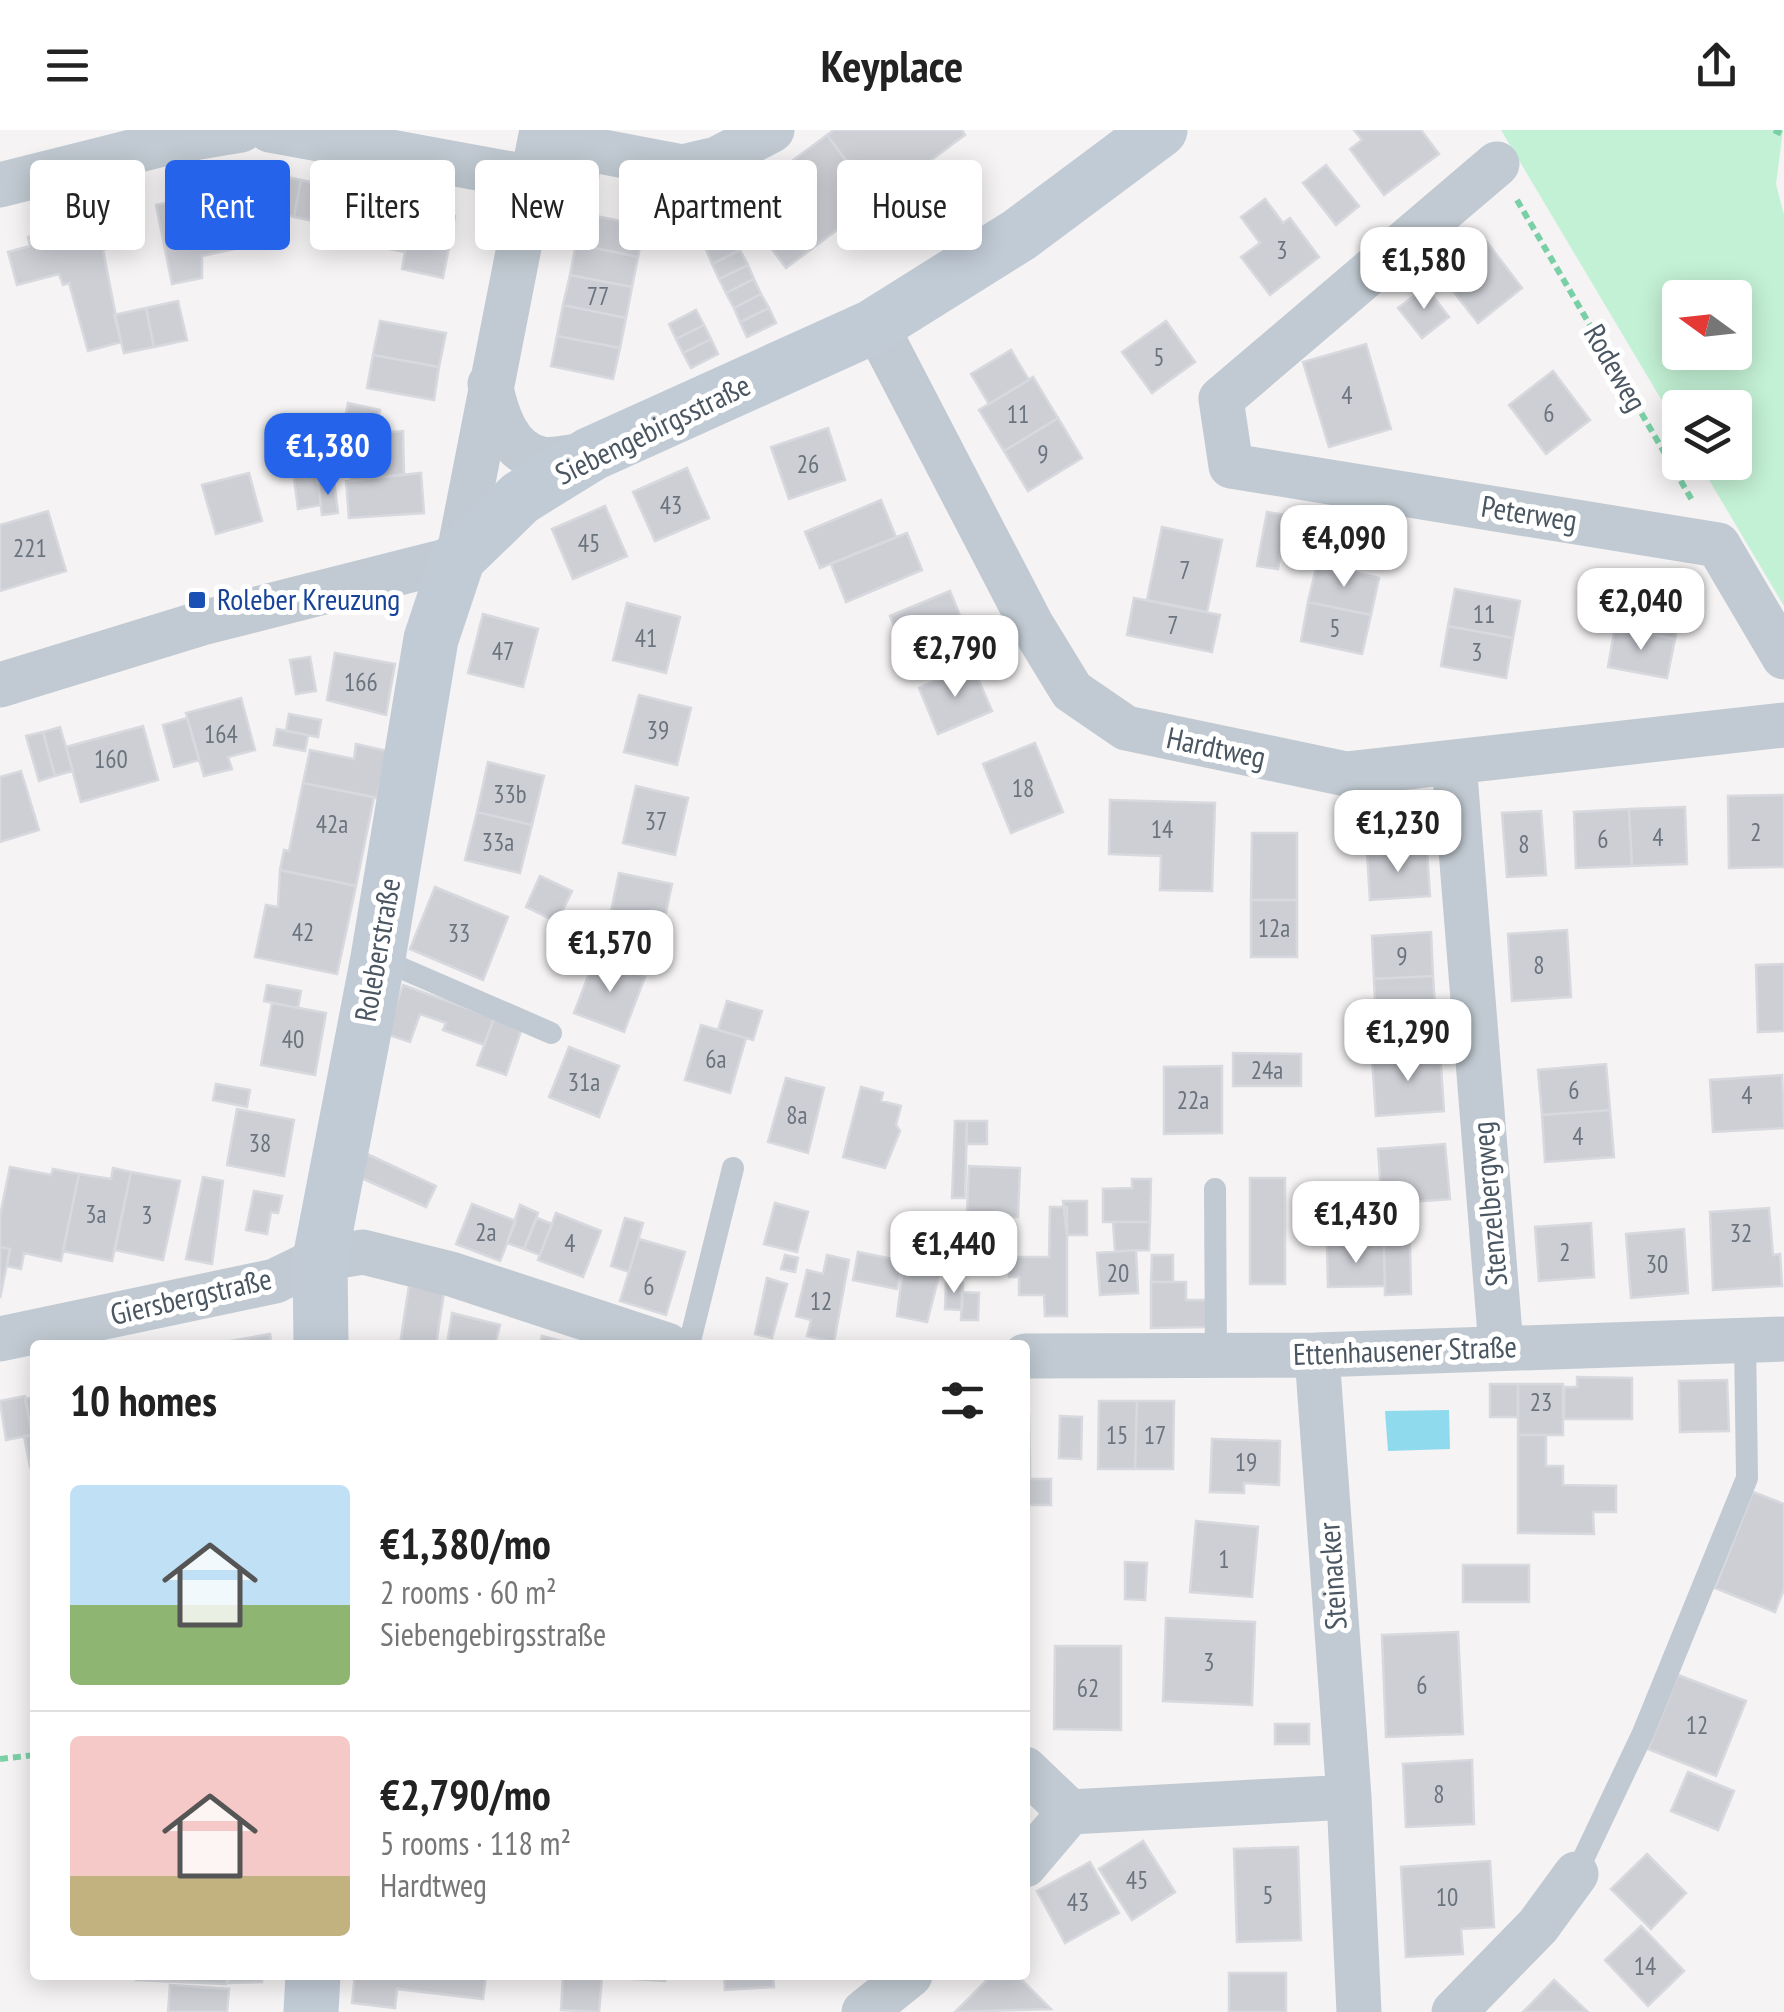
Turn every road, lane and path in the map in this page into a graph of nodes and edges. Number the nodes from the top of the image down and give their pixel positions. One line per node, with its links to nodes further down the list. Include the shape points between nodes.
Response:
1 (240, 130): 9 (street)
2 (270, 130): 7 (street)
3 (772, 130): 7 (street, via 717,159 682,167)
4 (1160, 130): 10 (main road, Siebengebirgsstraße, via 1019,235)
5 (1774, 130): 6 (path)
6 (1784, 135)
7 (538, 149): 11 (street)
8 (1497, 164): 13 (path, Rodeweg); 13 (street, Peterweg, via 1221,399 1232,466)
9 (0, 185)
10 (872, 327): 12 (main road, Siebengebirgsstraße); 18 (street, Hardtweg, via 1072,691 1126,728 1346,774)
11 (490, 384): 12 (street, via 499,422 518,445 541,459); 14 (street)
12 (591, 454): 14 (main road, Siebengebirgsstraße, via 520,498)
13 (1718, 544): 15 (street)
14 (458, 558): 16 (street, Siebengebirgsstraße, via 202,623); 19 (main road, Roleberstraße, via 432,640)
15 (1784, 657)
16 (0, 685)
17 (1784, 725): 18 (street, Hardtweg)
18 (1454, 762): 29 (street, Stenzelbergweg)
19 (378, 958): 20 (lane); 23 (main road, Roleberstraße)
20 (551, 1033)
21 (733, 1168): 27 (lane)
22 (1215, 1189): 30 (lane)
23 (320, 1260): 24 (street, Giersbergstraße, via 275,1280); 25 (main road, Roleberstraße); 26 (street, via 363,1252)
24 (0, 1339)
25 (320, 1340)
26 (652, 1340)
27 (690, 1340)
28 (1764, 1340): 29 (street, Ettenhausener Straße); 39 (lane, via 1748,1478 1643,1733)
29 (1502, 1347): 31 (street, Ettenhausener Straße)
30 (1216, 1355): 31 (street, Ettenhausener Straße); 32 (street, Ettenhausener Straße)
31 (1317, 1355): 36 (street, Steinacker)
32 (1030, 1356)
33 (30, 1756): 34 (path)
34 (0, 1758)
35 (1030, 1774): 37 (street)
36 (1350, 1797): 37 (street); 44 (street, Steinacker)
37 (1070, 1812): 38 (street)
38 (1030, 1859)
39 (1576, 1874): 45 (street, via 1538,1926)
40 (313, 1980): 42 (main road)
41 (904, 1980): 43 (street)
42 (311, 2012)
43 (864, 2012)
44 (1359, 2012)
45 (1454, 2012)

